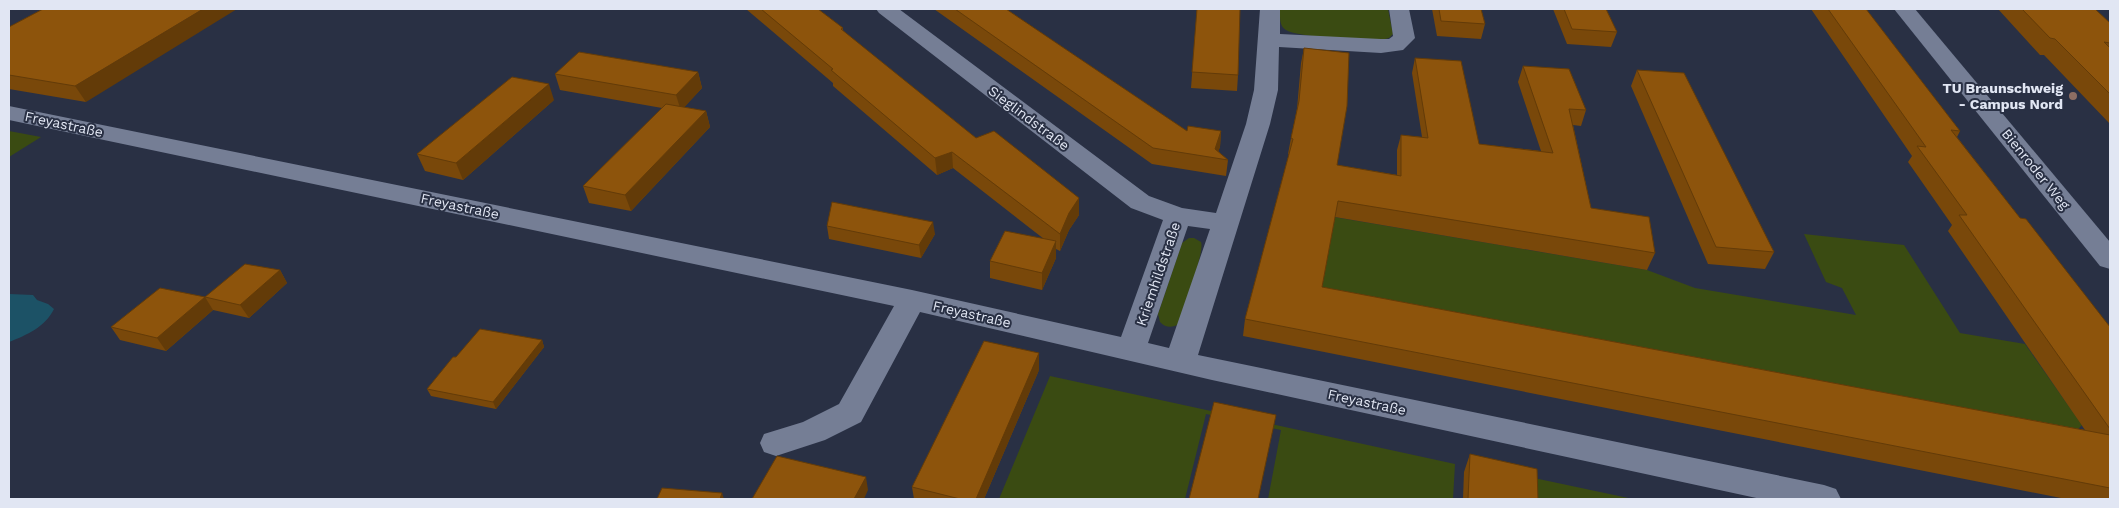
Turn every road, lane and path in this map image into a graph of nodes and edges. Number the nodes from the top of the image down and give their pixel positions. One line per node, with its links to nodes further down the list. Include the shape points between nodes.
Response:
1 (886, 9): 7 (street, Sieglindstraße, via 1140,202)
2 (1270, 9): 5 (street)
3 (1398, 9): 5 (street, via 1404,38 1395,45)
4 (1904, 9): 9 (street, Bienroder Weg)
5 (1270, 40): 8 (street, via 1266,90)
6 (9, 112): 10 (street, Freyastraße)
7 (1178, 216): 8 (street, Kriemhildstraße); 11 (street, Kriemhildstraße)
8 (1227, 223): 12 (street)
9 (2110, 260)
10 (912, 300): 11 (street, Freyastraße); 13 (street, via 850,413 814,431)
11 (1131, 350): 12 (street, Freyastraße)
12 (1180, 362): 14 (street, Freyastraße)
13 (776, 443)
14 (1824, 499)

